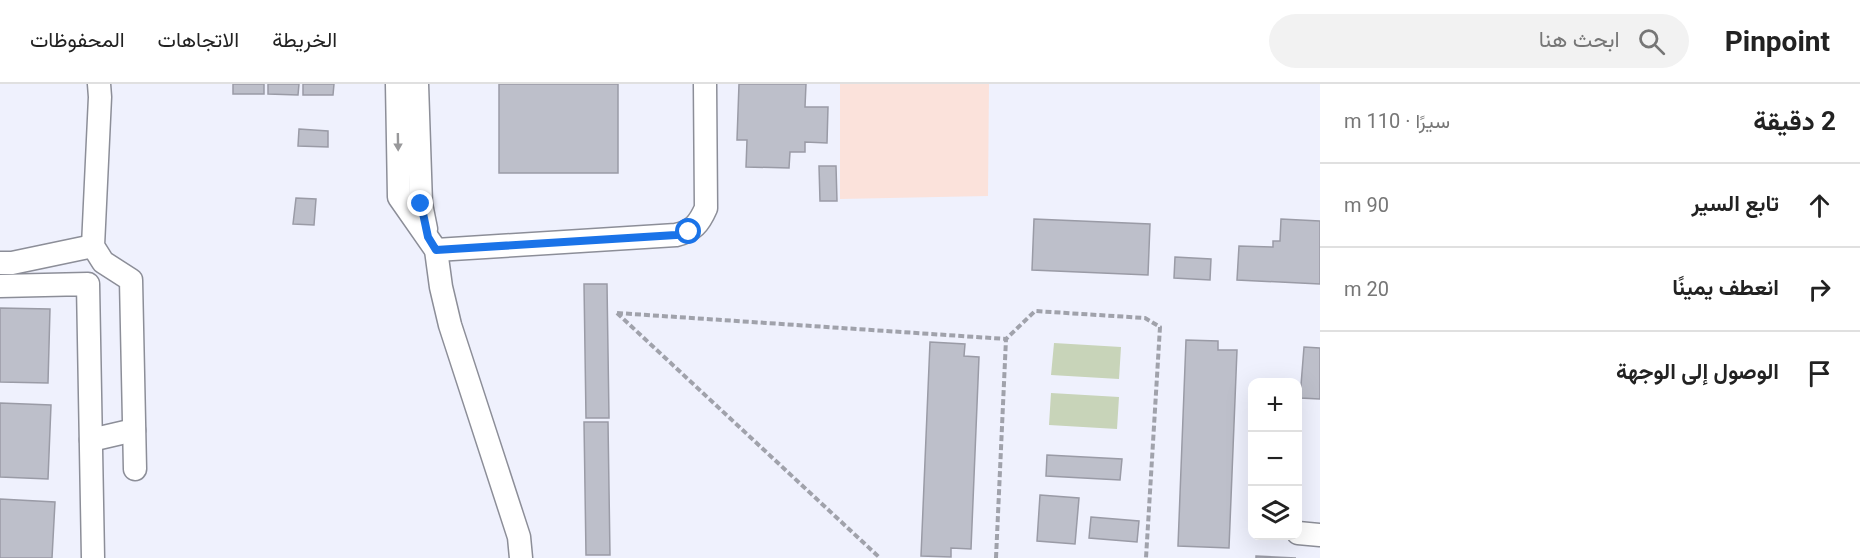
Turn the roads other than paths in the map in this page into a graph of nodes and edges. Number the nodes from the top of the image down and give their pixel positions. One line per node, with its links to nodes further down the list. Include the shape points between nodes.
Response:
1 (99, 84): 6 (street)
2 (397, 84): 5 (street, one-way to 5, via 399,197)
3 (417, 84): 5 (street, via 421,204)
4 (705, 84): 5 (street, via 706,208 700,223 689,232)
5 (432, 243): 15 (street, via 450,325 519,537)
6 (93, 246): 7 (street); 9 (street, via 103,262 131,280)
7 (0, 263)
8 (0, 286): 10 (street, via 88,284)
9 (134, 430): 10 (street); 11 (street)
10 (91, 440): 14 (street)
11 (135, 469)
12 (1302, 533): 13 (street)
13 (1320, 535)
14 (93, 558)
15 (520, 558)

